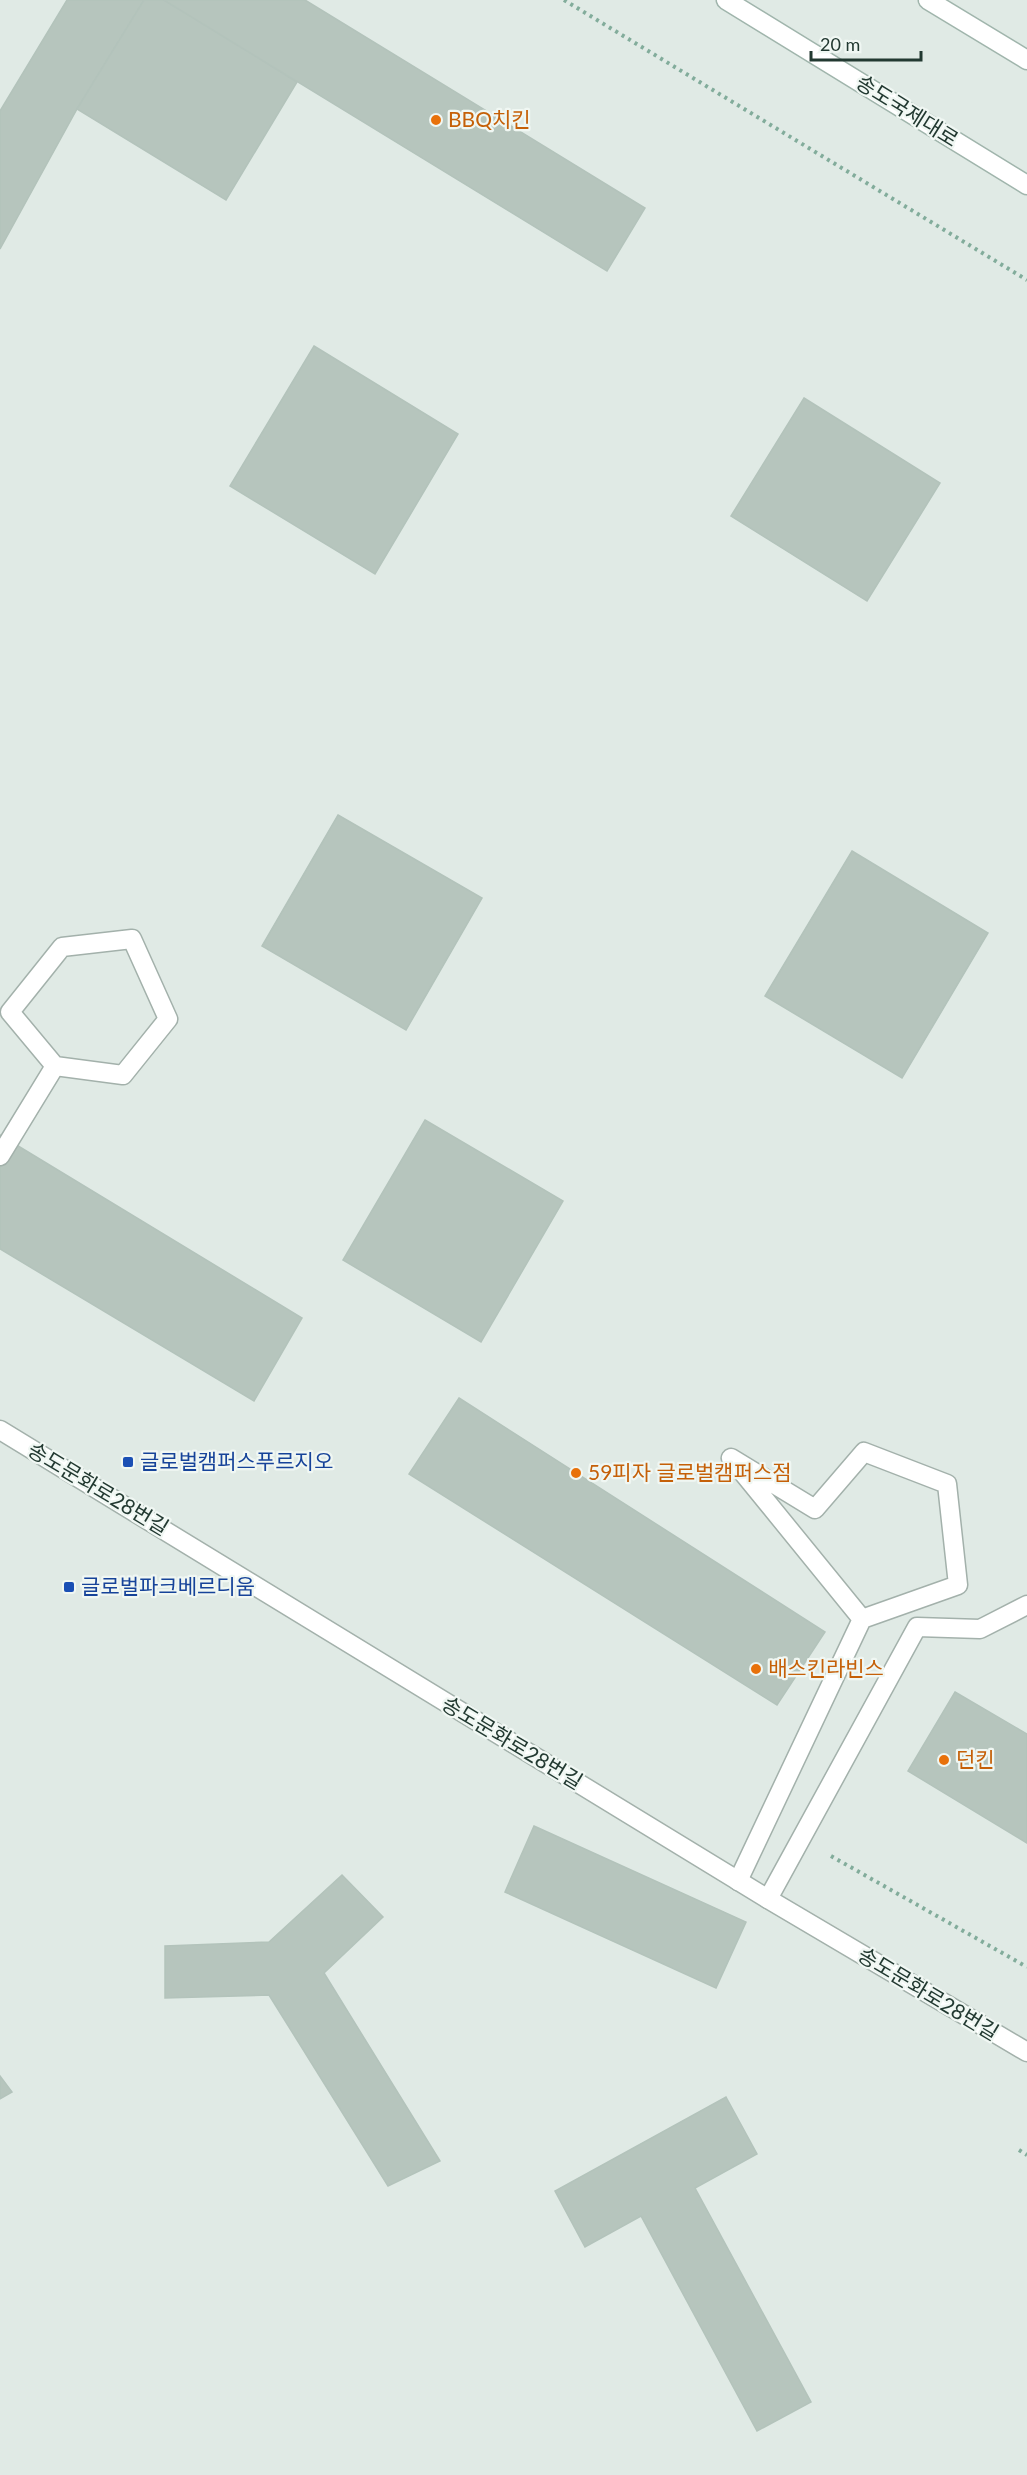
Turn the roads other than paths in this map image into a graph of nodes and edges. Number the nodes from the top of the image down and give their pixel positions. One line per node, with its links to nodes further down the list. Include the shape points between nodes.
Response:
1 (726, 0): 4 (street, 송도국제대로)
2 (928, 0): 3 (street)
3 (1027, 60)
4 (1027, 185)
5 (55, 1066): 5 (street, via 123,1075 168,1019 132,939 62,947 10,1012); 6 (street)
6 (0, 1156)
7 (0, 1430): 10 (street, 송도문화로28번길)
8 (1027, 1605): 11 (street, via 980,1629 917,1627)
9 (862, 1619): 9 (street, via 958,1585 947,1484 864,1452 815,1509 731,1458); 10 (street)
10 (738, 1881): 11 (street, 송도문화로28번길)
11 (768, 1899): 12 (street, 송도문화로28번길)
12 (1027, 2052)

